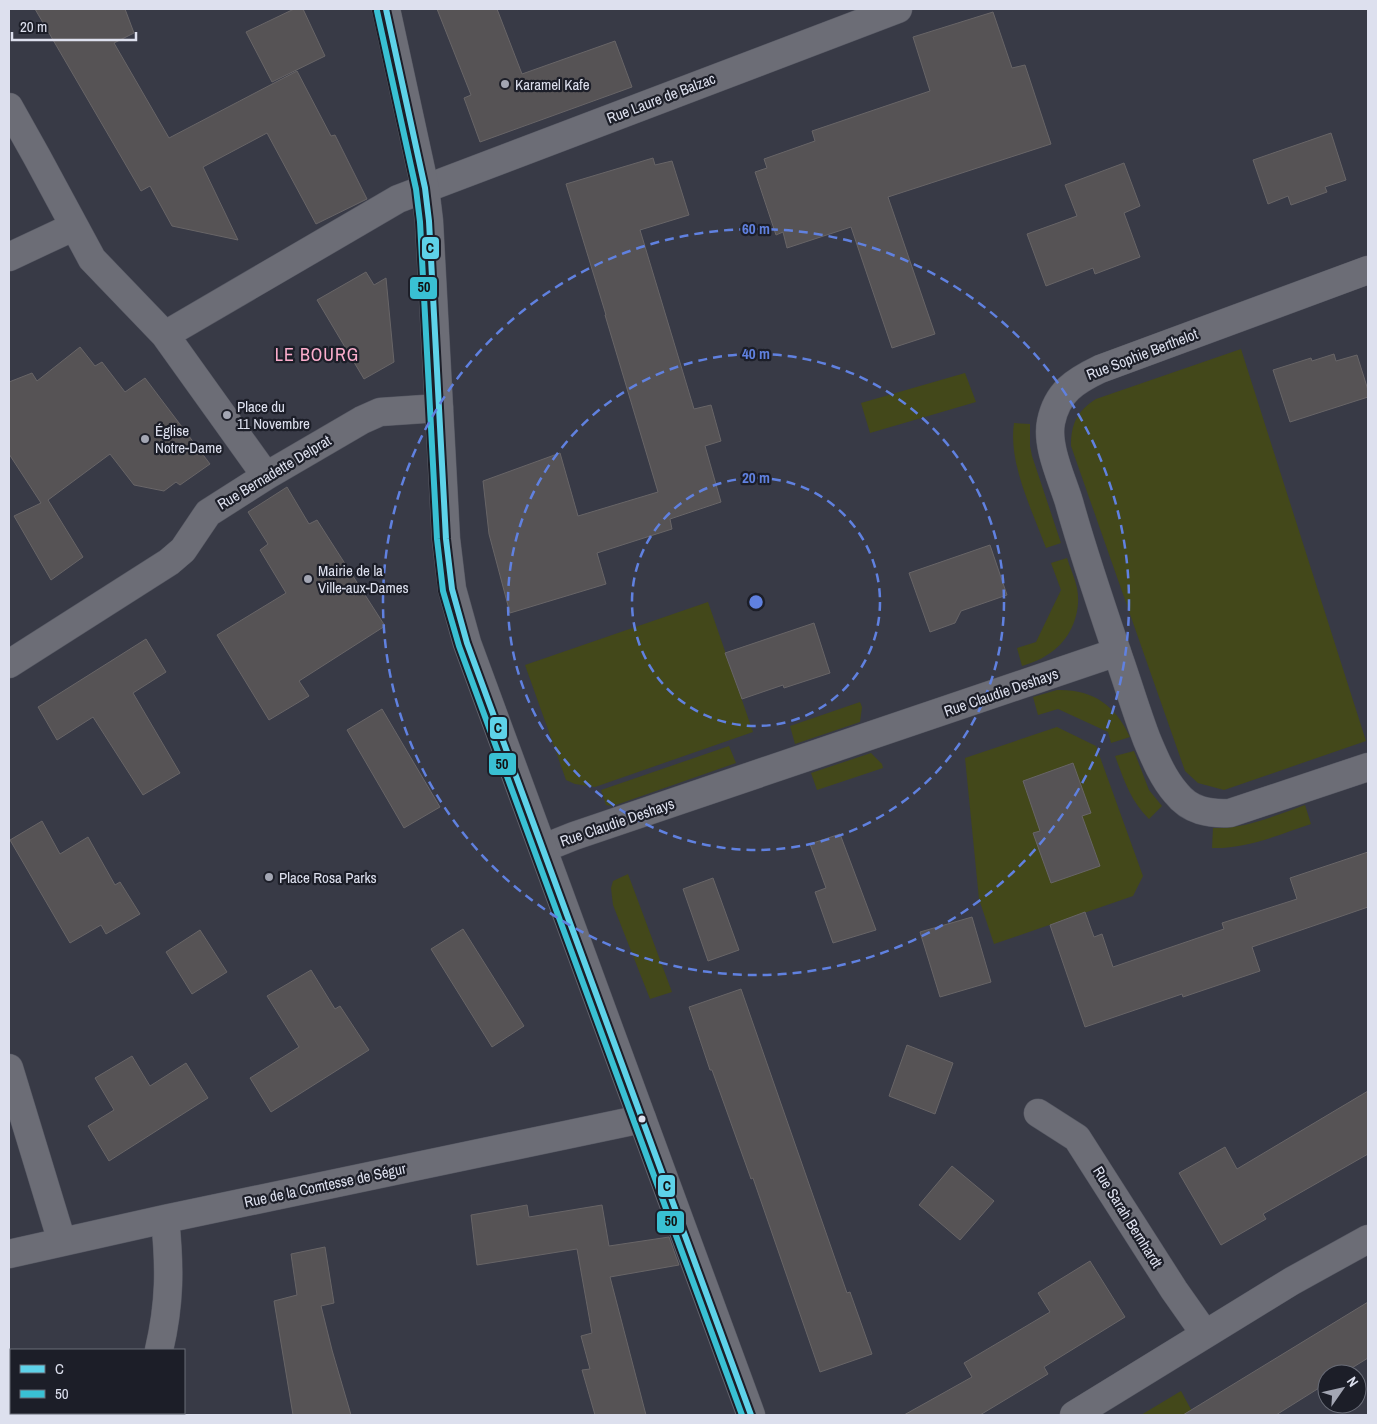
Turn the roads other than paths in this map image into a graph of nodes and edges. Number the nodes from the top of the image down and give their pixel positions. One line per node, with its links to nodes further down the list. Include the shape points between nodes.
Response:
1 (386, 9): 4 (street)
2 (898, 9): 4 (street, Rue Laure de Balzac)
3 (9, 107): 5 (street)
4 (425, 188): 8 (street, Rue Laure de Balzac, via 398,199); 9 (street)
5 (73, 227): 6 (street); 8 (street, via 92,260)
6 (9, 257)
7 (1368, 270): 11 (street, Rue Sophie Berthelot, via 1100,369 1066,390 1054,408 1050,442)
8 (166, 335): 10 (street)
9 (439, 408): 10 (street, Rue Bernadette Delprat, via 380,412); 14 (street, via 452,589 467,643)
10 (266, 476): 12 (street, Rue Bernadette Delprat, via 208,513 183,550 170,562)
11 (1117, 652): 13 (street, via 1147,740 1164,778 1188,806 1215,814 1230,813); 14 (street, Rue Claudie Deshays)
12 (9, 664)
13 (1368, 767)
14 (544, 848): 17 (street)
15 (9, 1068): 20 (street)
16 (1038, 1113): 22 (street, Rue Sarah Bernhardt, via 1077,1138)
17 (642, 1119): 18 (street, Rue de la Comtesse de Ségur); 24 (street)
18 (164, 1219): 20 (street, Rue de la Comtesse de Ségur); 23 (street, via 169,1288)
19 (1368, 1239): 22 (street)
20 (62, 1242): 21 (street, Rue de la Comtesse de Ségur)
21 (9, 1254)
22 (1205, 1334): 25 (street)
23 (160, 1349)
24 (751, 1415)
25 (1074, 1415)

